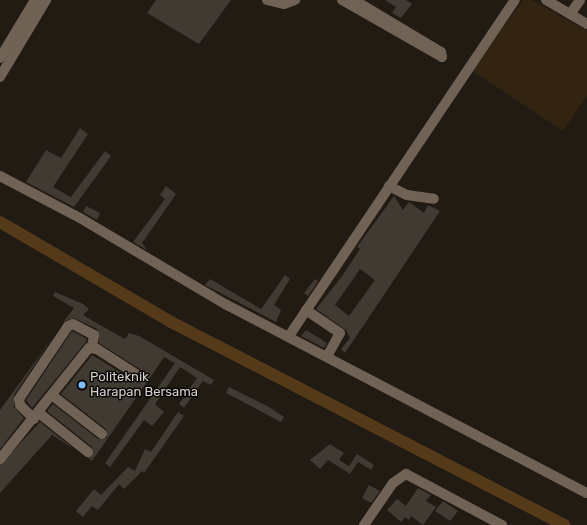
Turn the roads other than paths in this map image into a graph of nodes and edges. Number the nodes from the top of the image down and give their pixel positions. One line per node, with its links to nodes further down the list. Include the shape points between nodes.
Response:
1 (35, 0): 12 (street)
2 (46, 0): 13 (street)
3 (267, 0): 4 (street, via 284,4)
4 (295, 0)
5 (342, 0): 6 (street, via 442,57 441,52)
6 (354, 0)
7 (515, 0): 15 (street)
8 (546, 0): 10 (street)
9 (580, 0): 10 (street)
10 (570, 14): 11 (street)
11 (587, 24)
12 (0, 58)
13 (0, 77)
14 (0, 176): 18 (street, via 80,218 224,304)
15 (389, 186): 16 (street, via 407,195); 17 (street)
16 (434, 199)
17 (306, 310): 18 (street); 20 (street, via 340,333)
18 (289, 336): 20 (street)
19 (92, 347): 21 (street); 22 (street, via 85,351); 23 (street, via 94,335 73,324 68,326 19,399 20,405)
20 (328, 354): 27 (street)
21 (142, 378)
22 (53, 396): 23 (street); 24 (street)
23 (37, 416): 25 (street); 26 (street)
24 (102, 434)
25 (88, 452)
26 (0, 459)
27 (587, 493)
28 (364, 525): 29 (street, via 393,483 406,474)
29 (502, 525)

